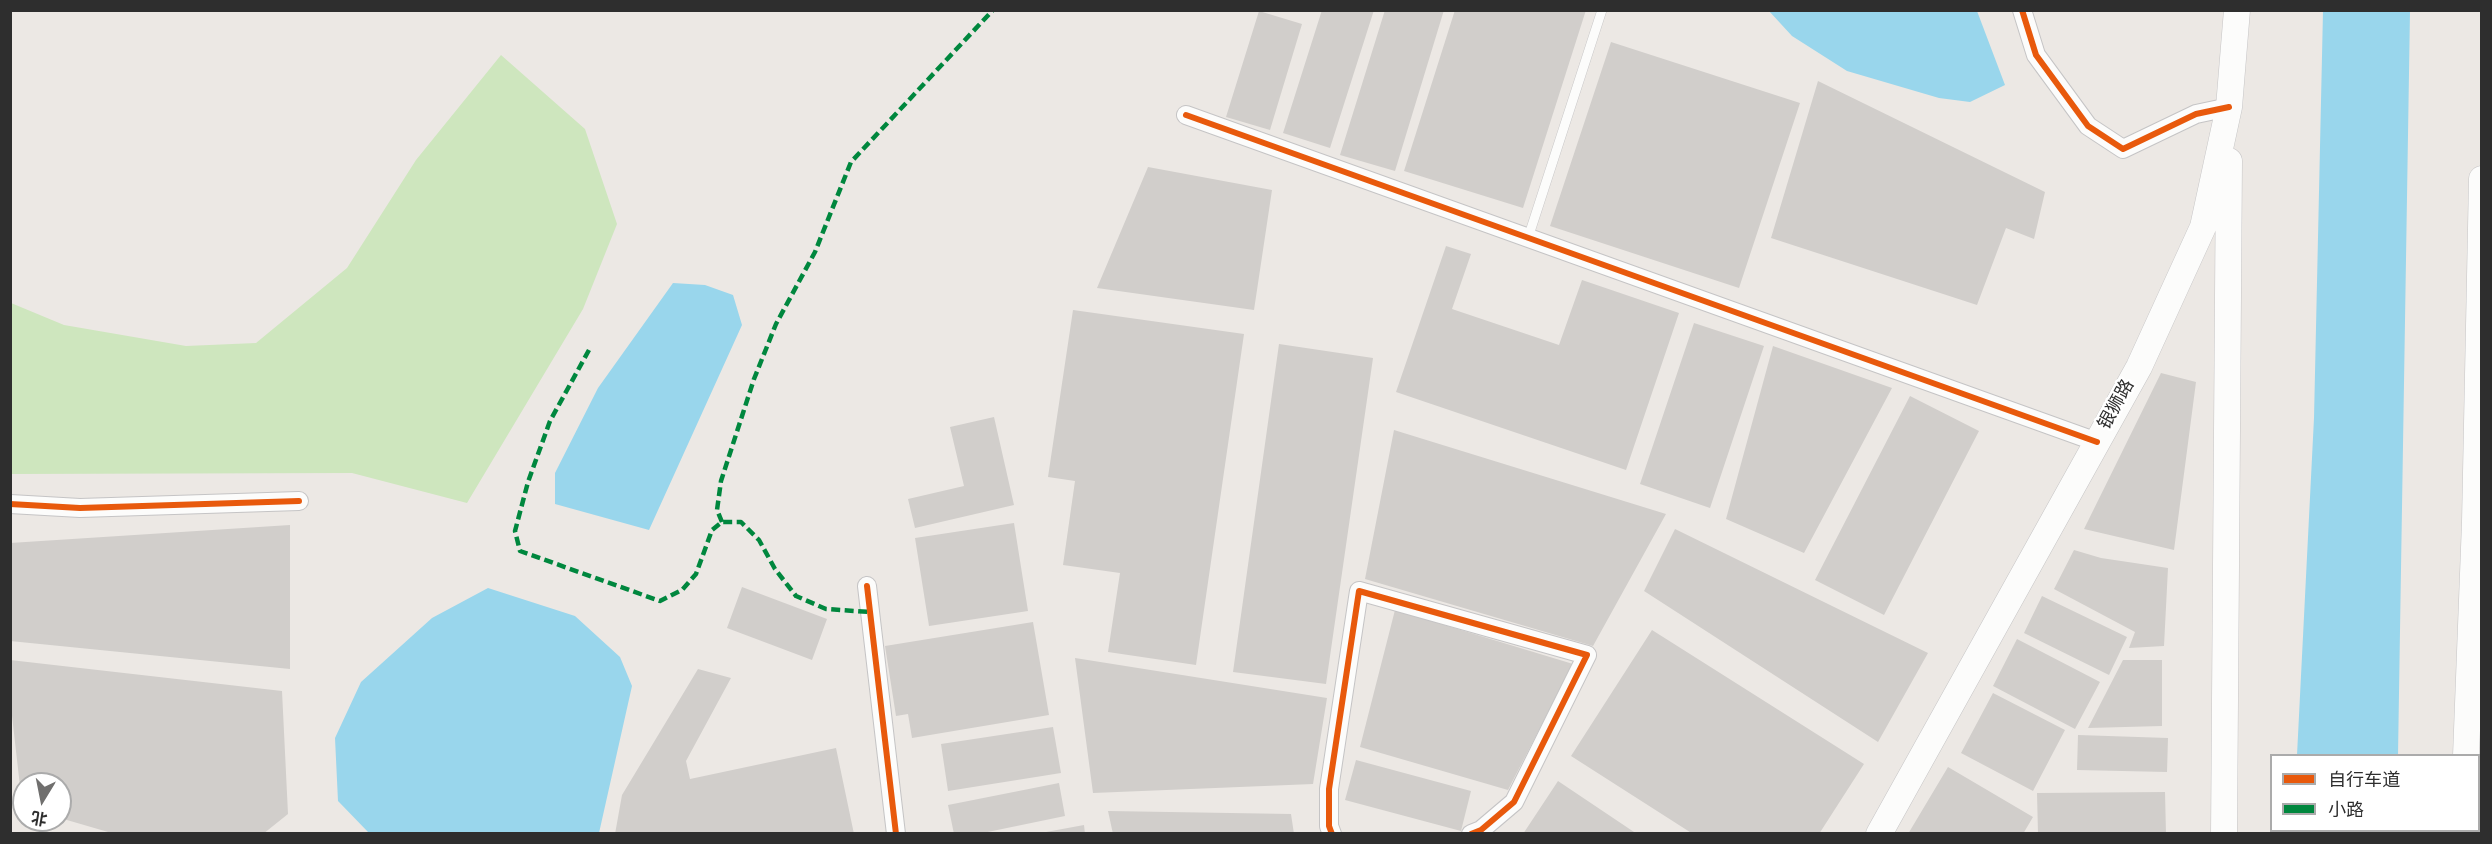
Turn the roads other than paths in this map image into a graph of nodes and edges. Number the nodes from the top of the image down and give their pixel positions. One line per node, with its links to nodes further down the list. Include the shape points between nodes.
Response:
1 (1602, 10): 7 (lane)
2 (2022, 10): 4 (street, via 2036,55 2088,126 2123,149 2196,114)
3 (2237, 10): 4 (main road, 银狮路)
4 (2229, 107): 8 (main road, 银狮路, via 2203,226 2139,366); 17 (main road)
5 (1186, 115): 7 (street)
6 (2481, 179): 12 (main road)
7 (1528, 238): 8 (street)
8 (2097, 442): 16 (main road, 银狮路)
9 (299, 501): 10 (street, via 80,508)
10 (10, 504)
11 (867, 586): 13 (street)
12 (2466, 754)
13 (896, 834)
14 (1332, 834): 15 (street, via 1329,789 1359,591 1587,655 1514,802)
15 (1471, 834)
16 (1879, 834)
17 (2224, 834)

